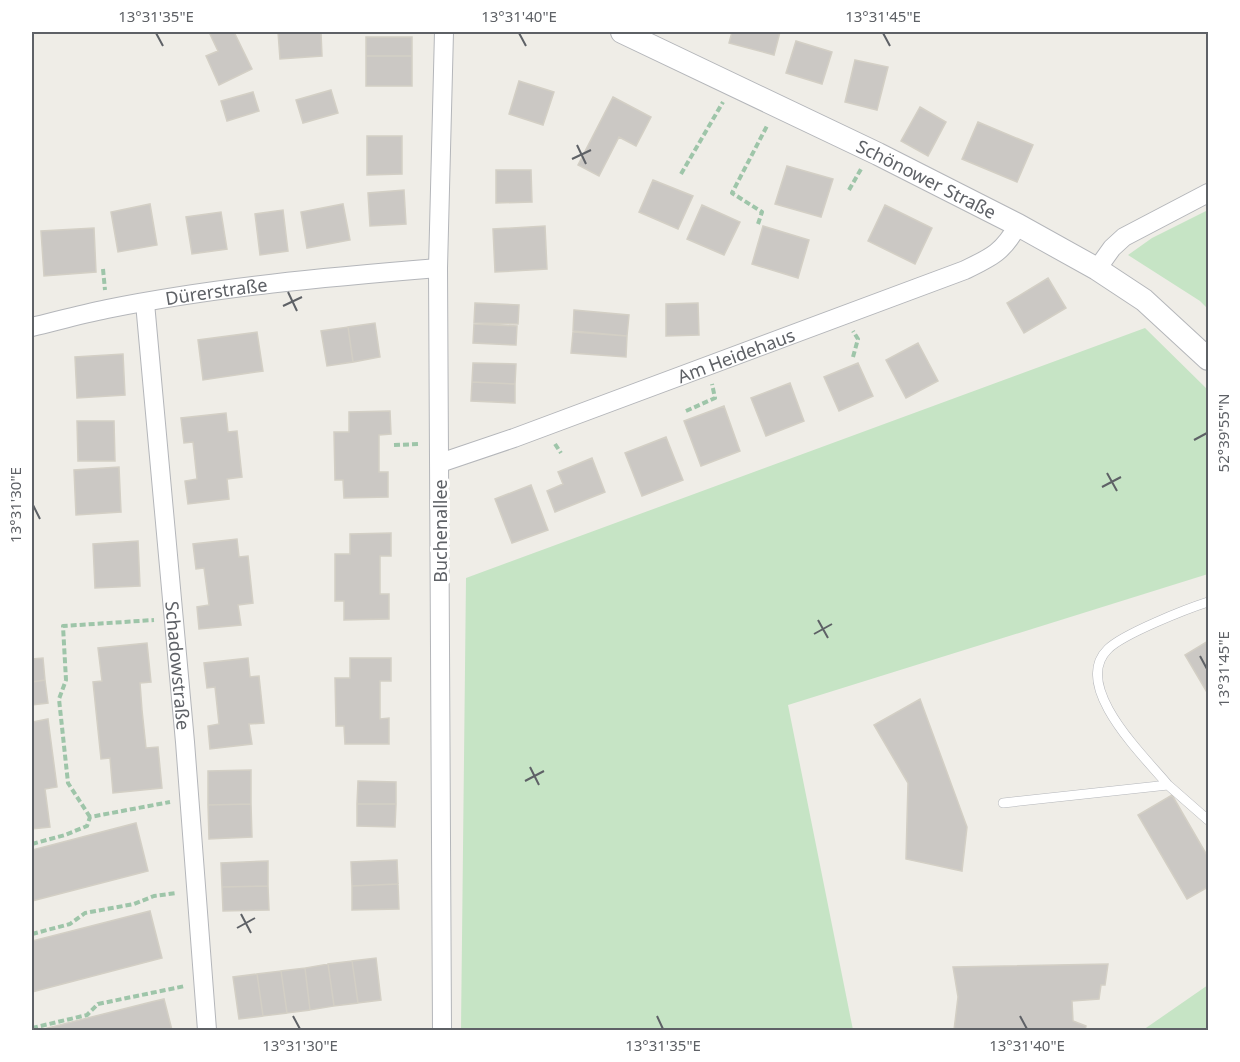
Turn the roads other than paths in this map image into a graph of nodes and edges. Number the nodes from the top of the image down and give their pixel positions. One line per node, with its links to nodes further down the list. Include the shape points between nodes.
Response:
1 (444, 32): 5 (street, Buchenallee)
2 (622, 32): 4 (street, Schönower Straße)
3 (1209, 193): 6 (street, via 1124,237)
4 (1018, 225): 6 (street, Schönower Straße); 10 (street, Am Heidehaus, via 993,256 974,265)
5 (438, 268): 7 (street, Dürerstraße, via 301,280); 10 (street, Buchenallee)
6 (1097, 269): 9 (street, Schönower Straße, via 1144,300)
7 (145, 303): 8 (street, Dürerstraße); 15 (street, Schadowstraße)
8 (32, 327)
9 (1209, 359)
10 (440, 463): 16 (street, Buchenallee)
11 (1209, 602): 12 (lane, via 1108,648 1097,673 1106,706)
12 (1168, 785): 13 (lane); 14 (lane)
13 (1003, 803)
14 (1209, 820)
15 (207, 1030)
16 (442, 1030)

